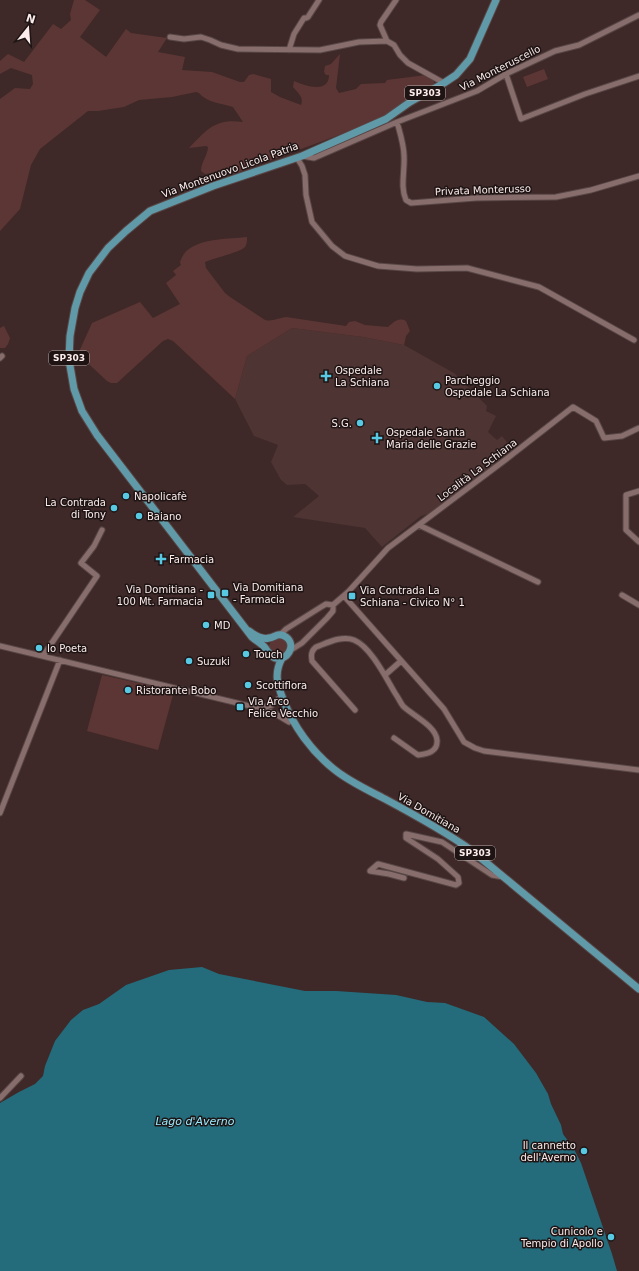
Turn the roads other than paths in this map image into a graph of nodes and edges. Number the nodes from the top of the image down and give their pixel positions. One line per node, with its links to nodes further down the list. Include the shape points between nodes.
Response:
1 (319, 0): 7 (street, via 294,34)
2 (396, 0): 6 (street, via 380,25)
3 (496, 0): 10 (main road, Via Montenuovo Licola Patria / SP303, via 470,59 456,75)
4 (639, 15): 8 (street, Via Monteruscello, via 580,45 555,51)
5 (170, 37): 7 (street, via 201,37 238,49)
6 (387, 41): 7 (street, via 359,42 320,50); 10 (street, via 394,45 408,63)
7 (289, 50)
8 (506, 74): 9 (street, via 521,119); 11 (street, Via Monteruscello, via 477,91)
9 (639, 76)
10 (444, 83): 12 (main road, Via Montenuovo Licola Patria / SP303, via 386,119)
11 (397, 122): 13 (street, Via Monteruscello); 15 (street, Privata Monterusso, via 404,156 403,194 411,203 476,198 556,197)
12 (316, 148): 13 (street, via 314,155); 14 (main road, Via Montenuovo Licola Patria / SP303)
13 (320, 156): 14 (street, Via Monteruscello)
14 (299, 157): 16 (street, via 305,175 312,222 332,246 345,256 378,266 416,269 467,268 539,287); 27 (main road, Via Montenuovo Licola Patria / SP303, via 213,186 150,211 108,248 89,273 74,308 70,336 69,360 74,389 82,411 96,435)
15 (639, 176)
16 (634, 340)
17 (639, 428): 19 (street, Località La Schiana, via 622,436 604,438 596,421 573,407)
18 (639, 491): 21 (street, via 626,495 626,530)
19 (419, 525): 22 (street); 24 (street, Località La Schiana, via 384,553)
20 (102, 530): 33 (street, via 81,563 97,576)
21 (639, 542)
22 (538, 582)
23 (622, 595): 26 (street)
24 (344, 596): 25 (street, Località La Schiana); 37 (street)
25 (333, 605): 28 (street, Località La Schiana, via 326,604); 32 (street, Località La Schiana, via 333,611 302,643)
26 (639, 605)
27 (248, 631): 29 (main road, via 260,638); 31 (main road, Via Montenuovo Licola Patria)
28 (281, 634): 29 (main road); 32 (main road, via 291,643)
29 (270, 638): 31 (main road)
30 (0, 646): 33 (street)
31 (267, 650): 34 (main road, Via Montenuovo Licola Patria)
32 (291, 650): 35 (main road)
33 (43, 656): 36 (street)
34 (272, 657): 35 (main road); 39 (main road, Via Domitiana)
35 (282, 658): 41 (main road, Via Domitiana, via 276,675)
36 (60, 660): 40 (street); 48 (street)
37 (401, 662): 38 (street); 47 (street, via 444,709 464,742 475,748)
38 (385, 676): 42 (street, via 369,652 354,640 344,638 313,650 312,661); 46 (street, via 403,705 433,732 437,744 429,754 418,755)
39 (278, 698): 40 (street, via 272,705); 41 (main road, Via Domitiana)
40 (258, 708): 43 (street)
41 (285, 708): 43 (street); 44 (main road, Via Domitiana); 45 (main road, Via Domitiana / SP303)
42 (356, 710)
43 (274, 713): 44 (street)
44 (289, 722): 45 (main road, Via Domitiana)
45 (301, 733): 49 (main road, Via Domitiana / SP303, via 335,770 448,833)
46 (394, 738)
47 (639, 770)
48 (0, 813)
49 (504, 877): 50 (street, via 492,875 442,842 406,834 406,838 438,859 458,877 459,883 456,885 378,864 370,871); 51 (main road, Via Domitiana / SP303)
50 (404, 878)
51 (639, 989)
52 (21, 1076): 53 (street)
53 (0, 1098)

